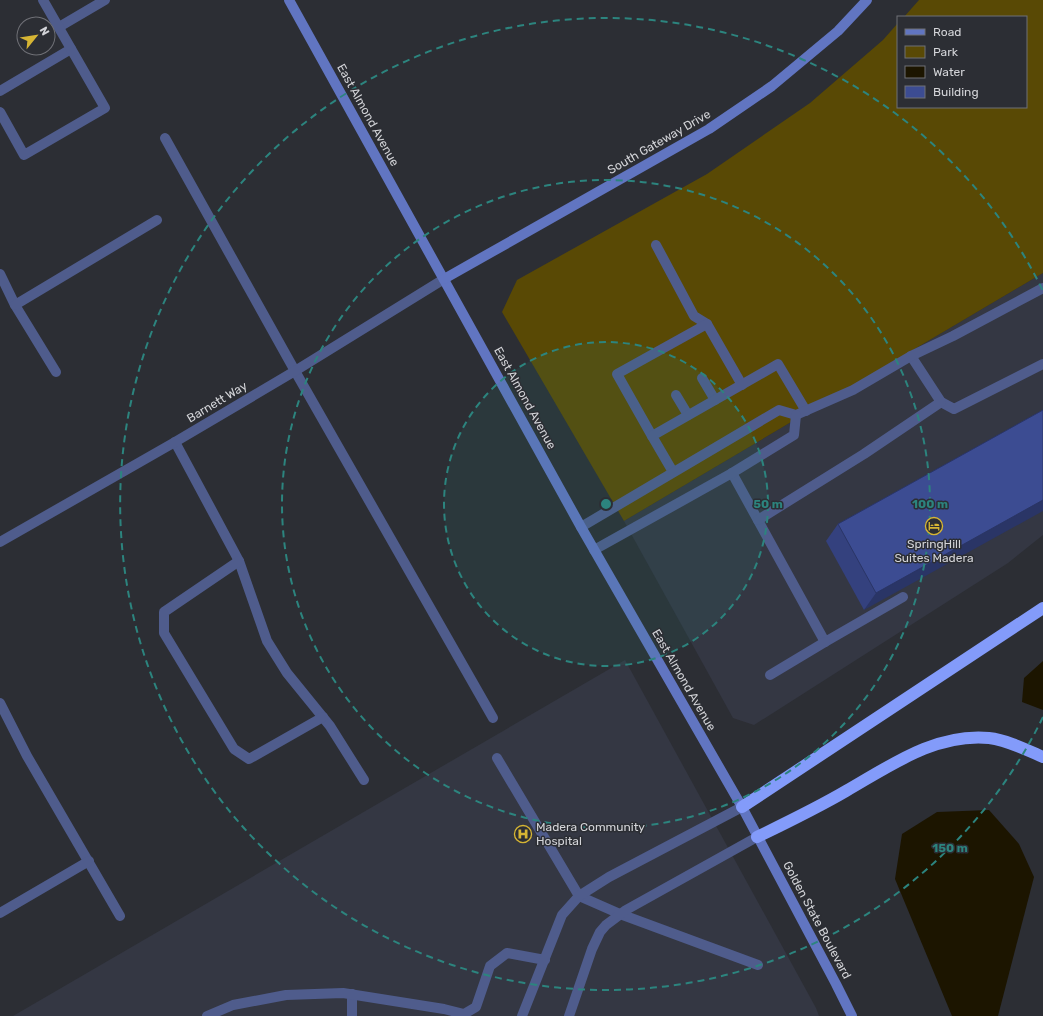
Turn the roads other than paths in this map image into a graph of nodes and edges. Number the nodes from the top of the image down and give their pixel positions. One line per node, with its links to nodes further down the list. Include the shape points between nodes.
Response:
1 (43, 0): 5 (street)
2 (105, 0): 5 (street)
3 (289, 0): 13 (main road, East Almond Avenue)
4 (867, 0): 13 (main road, South Gateway Drive, via 838,31 772,86 715,124)
5 (59, 27): 6 (street)
6 (71, 48): 7 (street); 8 (street, via 105,108 24,155)
7 (0, 91)
8 (0, 112)
9 (164, 138): 19 (street)
10 (157, 220): 15 (street)
11 (656, 245): 16 (street, via 694,316)
12 (0, 274): 15 (street)
13 (444, 279): 19 (street, Barnett Way); 34 (main road, East Almond Avenue)
14 (1043, 288): 17 (street)
15 (15, 305): 20 (street)
16 (707, 324): 22 (street); 29 (street, via 682,344 617,374)
17 (912, 356): 25 (street); 26 (street, via 853,390)
18 (1043, 364): 25 (street, via 954,409)
19 (295, 371): 30 (street, Barnett Way); 44 (street)
20 (56, 372)
21 (702, 378): 24 (street)
22 (742, 385): 24 (street); 26 (street, via 778,364)
23 (676, 395): 28 (street)
24 (715, 400): 28 (street)
25 (941, 402): 33 (street)
26 (806, 411): 27 (street)
27 (796, 415): 31 (street, via 779,410); 32 (street, via 794,434)
28 (688, 416): 29 (street)
29 (652, 436): 31 (street)
30 (175, 442): 35 (street, Barnett Way); 37 (street)
31 (673, 472): 34 (street)
32 (732, 473): 33 (street); 36 (street)
33 (758, 520): 40 (street)
34 (581, 527): 36 (main road, East Almond Avenue)
35 (0, 542)
36 (594, 550): 48 (main road, East Almond Avenue)
37 (239, 561): 43 (street, via 267,641 287,673); 43 (street, via 164,612 164,633 234,749 249,759)
38 (903, 597): 40 (street)
39 (1043, 608): 48 (highway)
40 (825, 642): 41 (street)
41 (770, 675)
42 (0, 703): 50 (street, via 27,756)
43 (323, 717): 47 (street)
44 (493, 718)
45 (1043, 757): 49 (highway, via 989,738 960,739 929,746 903,758 819,807)
46 (497, 758): 51 (street)
47 (364, 780)
48 (742, 807): 49 (main road, East Almond Avenue); 51 (street, via 609,877)
49 (758, 837): 53 (street); 62 (main road, Golden State Boulevard)
50 (89, 861): 52 (street); 54 (street)
51 (579, 896): 53 (street); 55 (street, via 562,916)
52 (0, 913)
53 (620, 914): 56 (street); 61 (street, via 600,932)
54 (120, 916)
55 (545, 960): 57 (street, via 507,952 490,966 476,1007 464,1014); 60 (street)
56 (758, 965)
57 (352, 994): 58 (street, via 286,995 233,1006); 59 (street)
58 (206, 1016)
59 (352, 1016)
60 (522, 1016)
61 (569, 1016)
62 (852, 1016)

